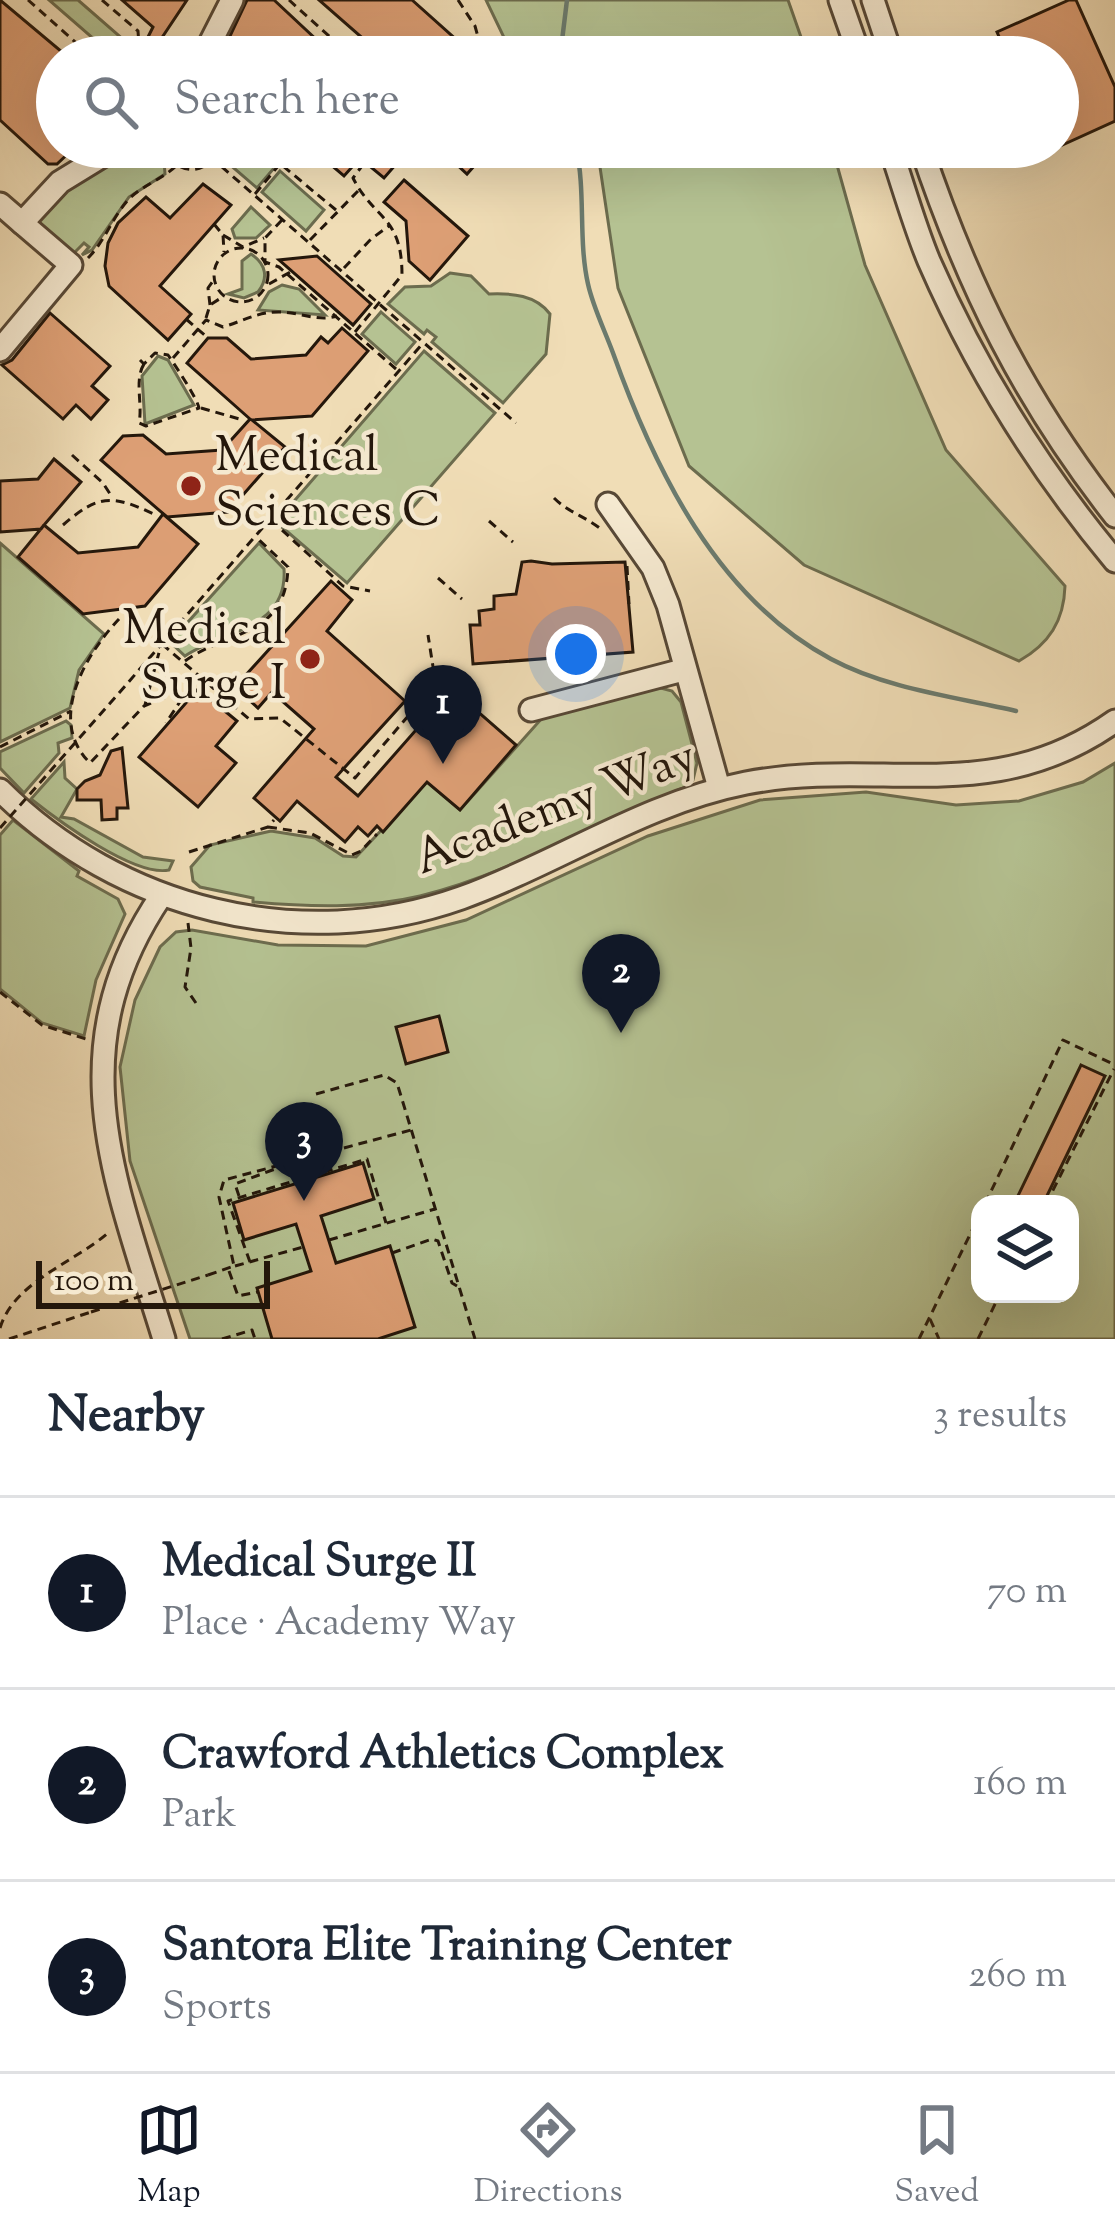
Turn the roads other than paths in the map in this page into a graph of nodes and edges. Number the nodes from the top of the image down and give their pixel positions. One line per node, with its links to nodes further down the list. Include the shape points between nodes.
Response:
1 (232, 0): 4 (street)
2 (840, 0): 5 (street)
3 (873, 0): 6 (street)
4 (214, 36)
5 (853, 36)
6 (885, 36)
7 (83, 168): 11 (street)
8 (897, 168): 15 (street, via 969,345 1018,431)
9 (929, 168): 14 (street, via 1007,358)
10 (0, 204): 11 (street)
11 (22, 223): 12 (street, via 71,265)
12 (0, 350)
13 (608, 504): 16 (street, via 653,568)
14 (1115, 516)
15 (1115, 561)
16 (683, 670): 17 (street); 19 (street)
17 (531, 710)
18 (1115, 721): 19 (street, Academy Way, via 1009,771 930,778 836,772)
19 (719, 788): 21 (street, Academy Way, via 461,898 402,914 269,920)
20 (0, 790): 21 (street, Academy Way, via 59,842)
21 (161, 896): 22 (street, via 120,979 101,1075 108,1150)
22 (164, 1339)

